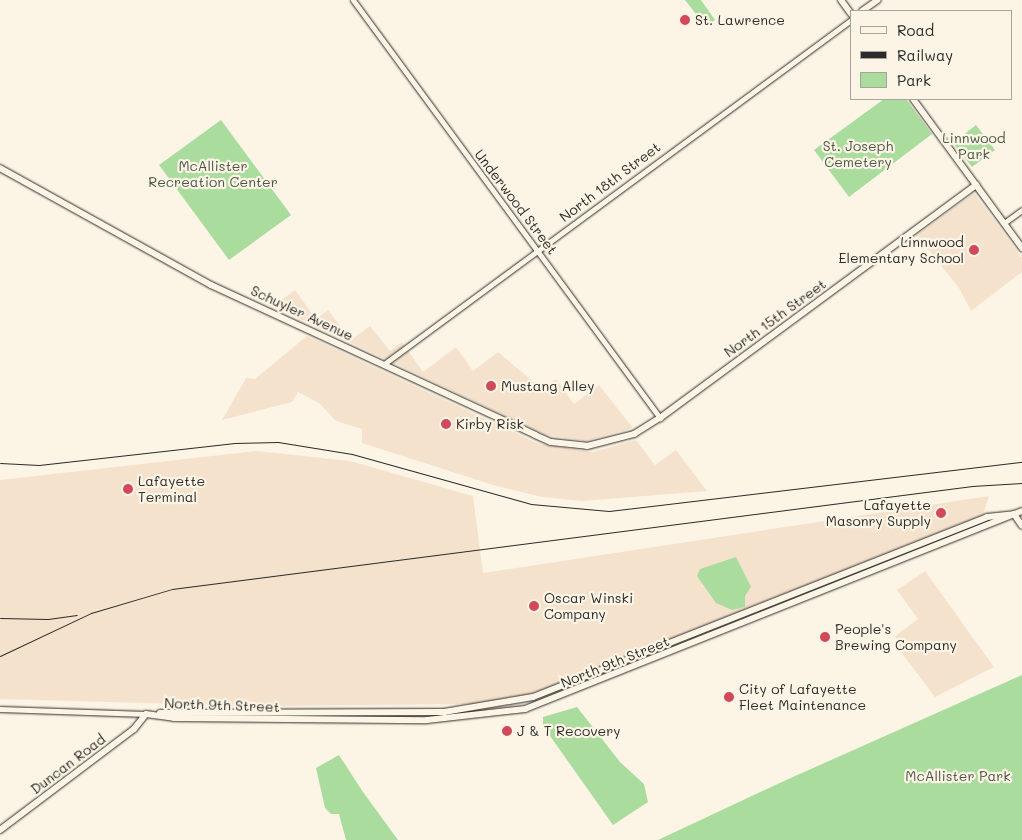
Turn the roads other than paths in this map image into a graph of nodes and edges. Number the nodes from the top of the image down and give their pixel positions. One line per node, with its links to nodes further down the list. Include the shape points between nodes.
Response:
1 (353, 0): 13 (street, Underwood Street)
2 (841, 0): 5 (main road)
3 (878, 0): 4 (main road)
4 (863, 10)
5 (850, 13)
6 (850, 21): 13 (street, North 18th Street)
7 (914, 100): 9 (main road)
8 (0, 168): 14 (main road, Schuyler Avenue, via 212,285)
9 (976, 185): 11 (main road); 15 (main road, North 15th Street)
10 (1022, 210): 11 (street)
11 (1004, 224): 12 (main road)
12 (1022, 248)
13 (538, 251): 14 (street, North 18th Street); 15 (street, Underwood Street)
14 (384, 364): 16 (main road, Schuyler Avenue, via 550,442 570,446)
15 (660, 418): 16 (main road, North 15th Street, via 634,434)
16 (607, 443)
17 (1022, 511): 18 (main road, North 9th Street)
18 (1014, 514): 19 (main road); 21 (main road, North 9th Street, via 525,709 427,720 174,718)
19 (1022, 526)
20 (0, 708): 21 (street)
21 (146, 714): 22 (main road, Duncan Road, via 134,730)
22 (0, 830)

